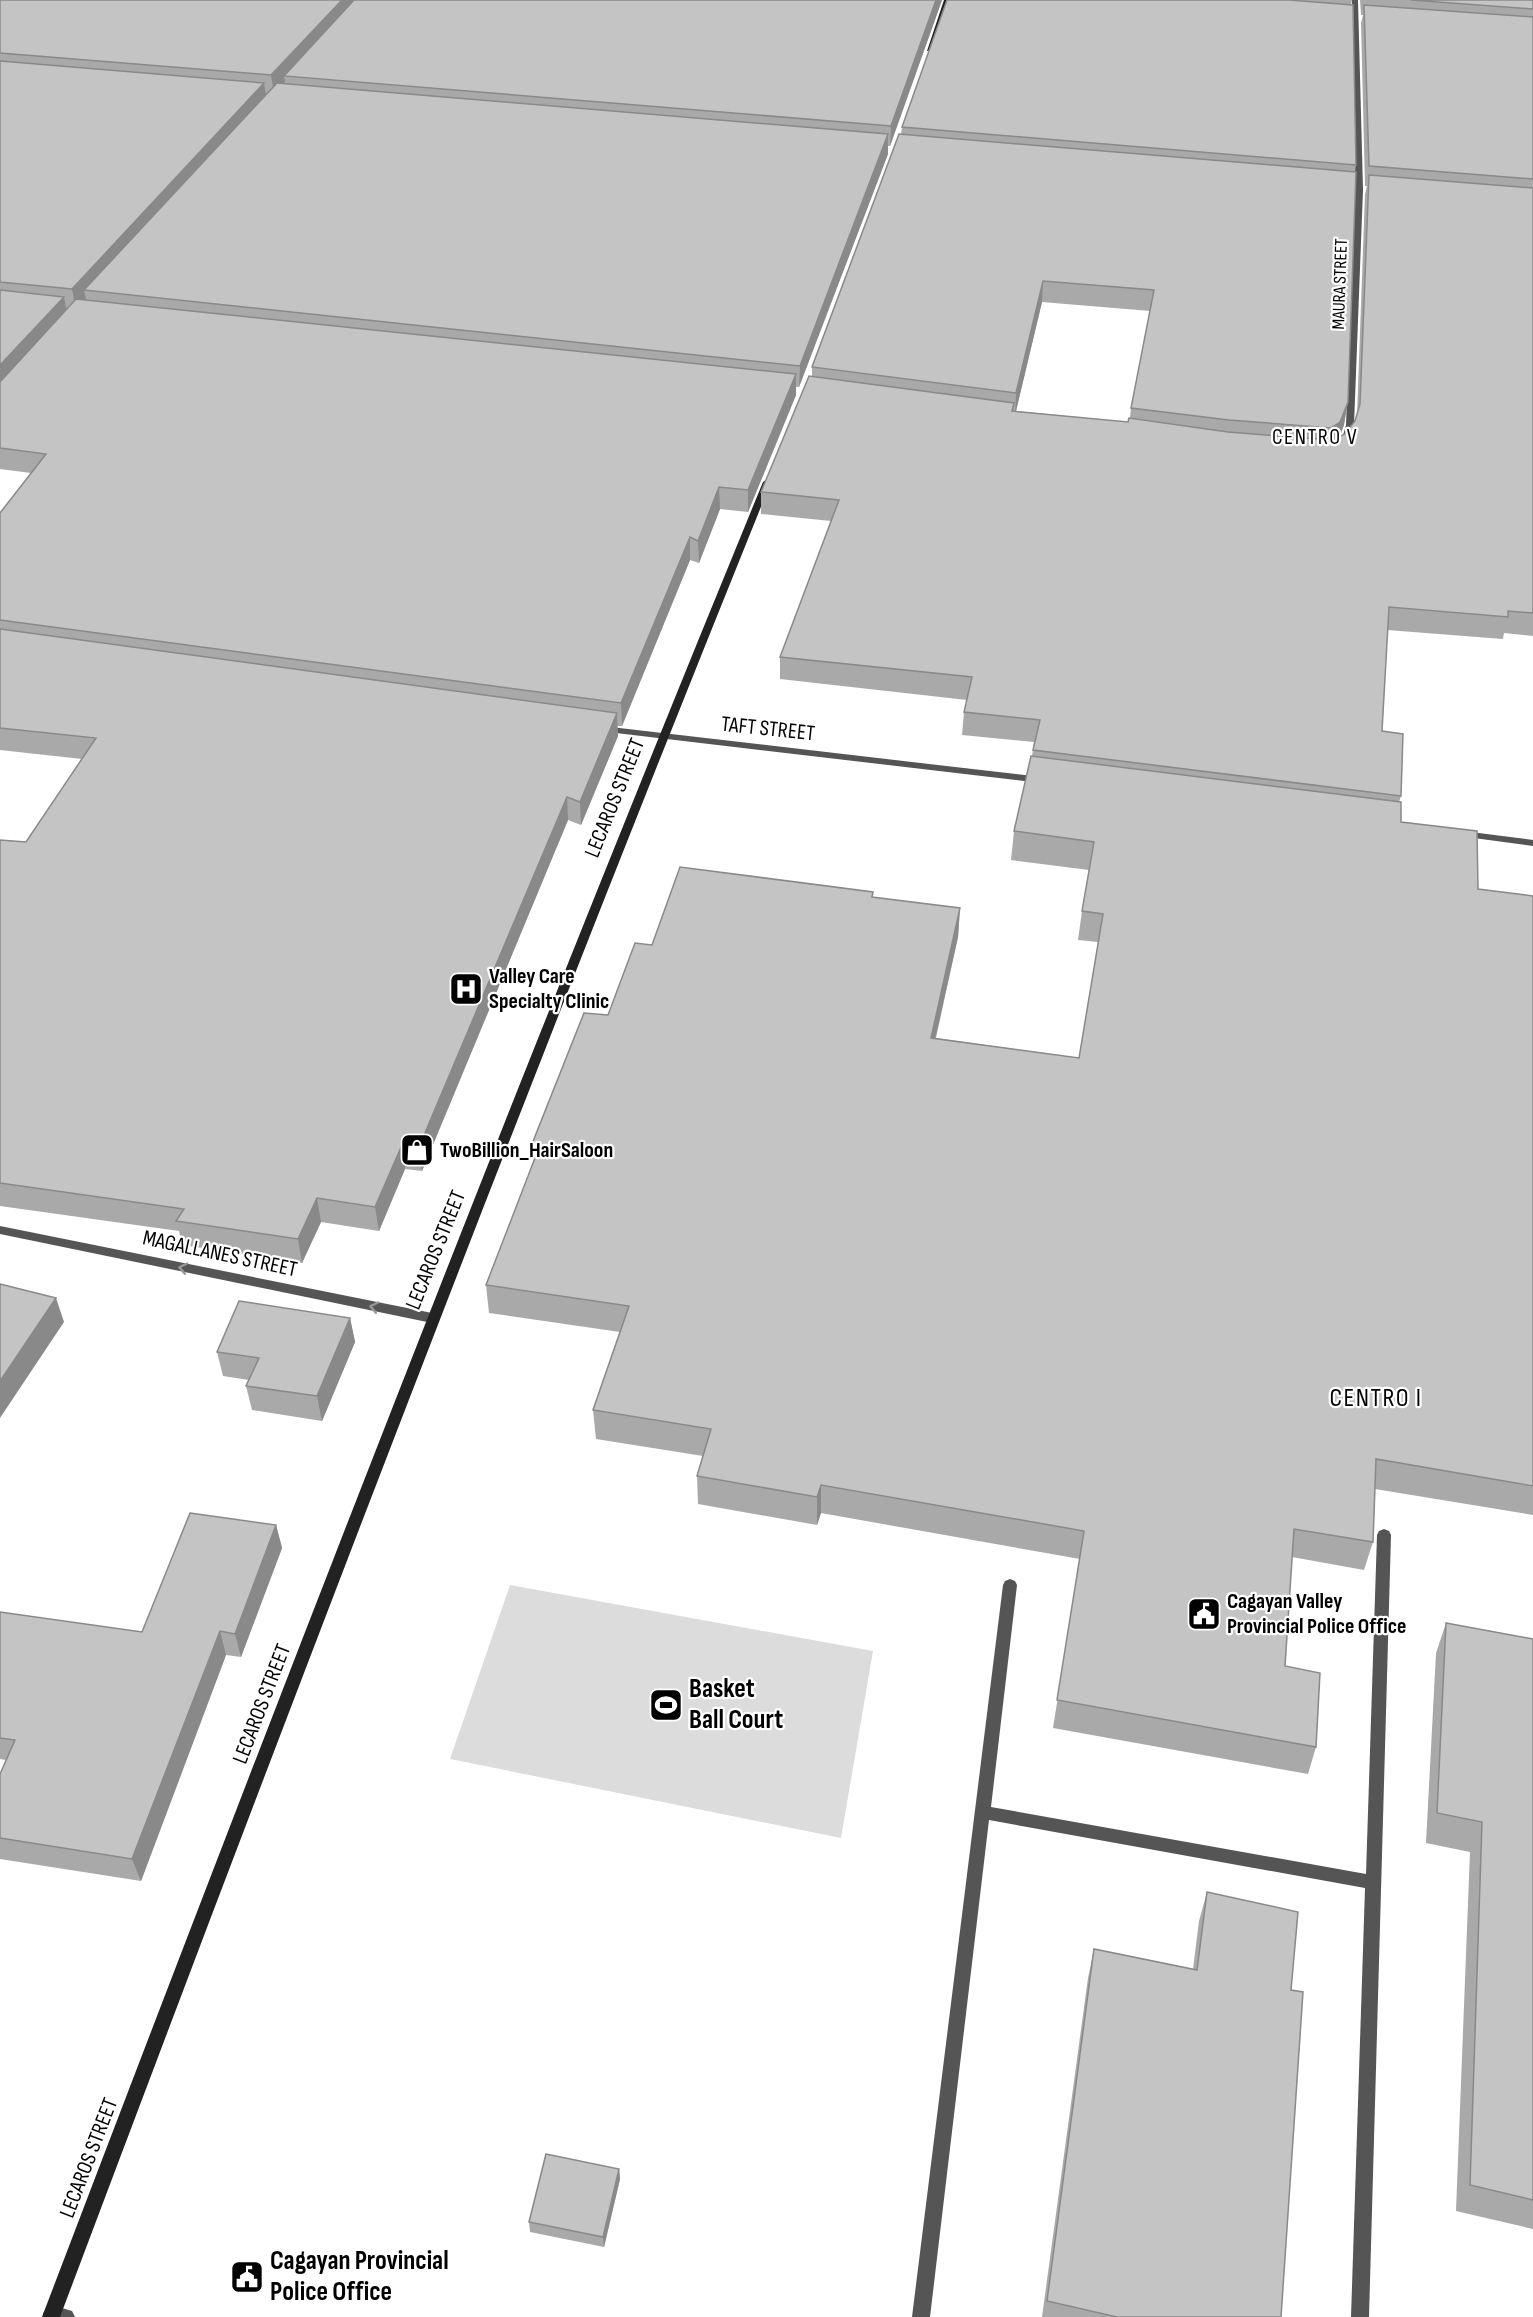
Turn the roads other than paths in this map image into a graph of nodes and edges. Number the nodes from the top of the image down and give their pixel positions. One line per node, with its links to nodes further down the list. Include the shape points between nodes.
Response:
1 (946, 0): 6 (street)
2 (1355, 0): 4 (street, MAURA STREET)
3 (1343, 19): 4 (street)
4 (1355, 20): 5 (street); 8 (street, MAURA STREET)
5 (1367, 21)
6 (928, 54)
7 (1347, 189): 8 (street)
8 (1359, 190): 9 (street); 10 (street, MAURA STREET, via 1350,425 1345,444)
9 (1370, 191)
10 (1337, 453)
11 (773, 467): 13 (street, LECAROS STREET)
12 (591, 727): 13 (street, TAFT STREET)
13 (662, 737): 14 (street, TAFT STREET); 18 (street, LECAROS STREET)
14 (1048, 780)
15 (1450, 832): 16 (street)
16 (1533, 843)
17 (0, 1230): 18 (street, MAGALLANES STREET, one-way to 17)
18 (432, 1318): 23 (street, LECAROS STREET)
19 (1384, 1535): 22 (street)
20 (1010, 1585): 21 (street)
21 (983, 1812): 22 (street); 24 (street)
22 (1373, 1882): 25 (street)
23 (56, 2316)
24 (921, 2317)
25 (1360, 2317)

